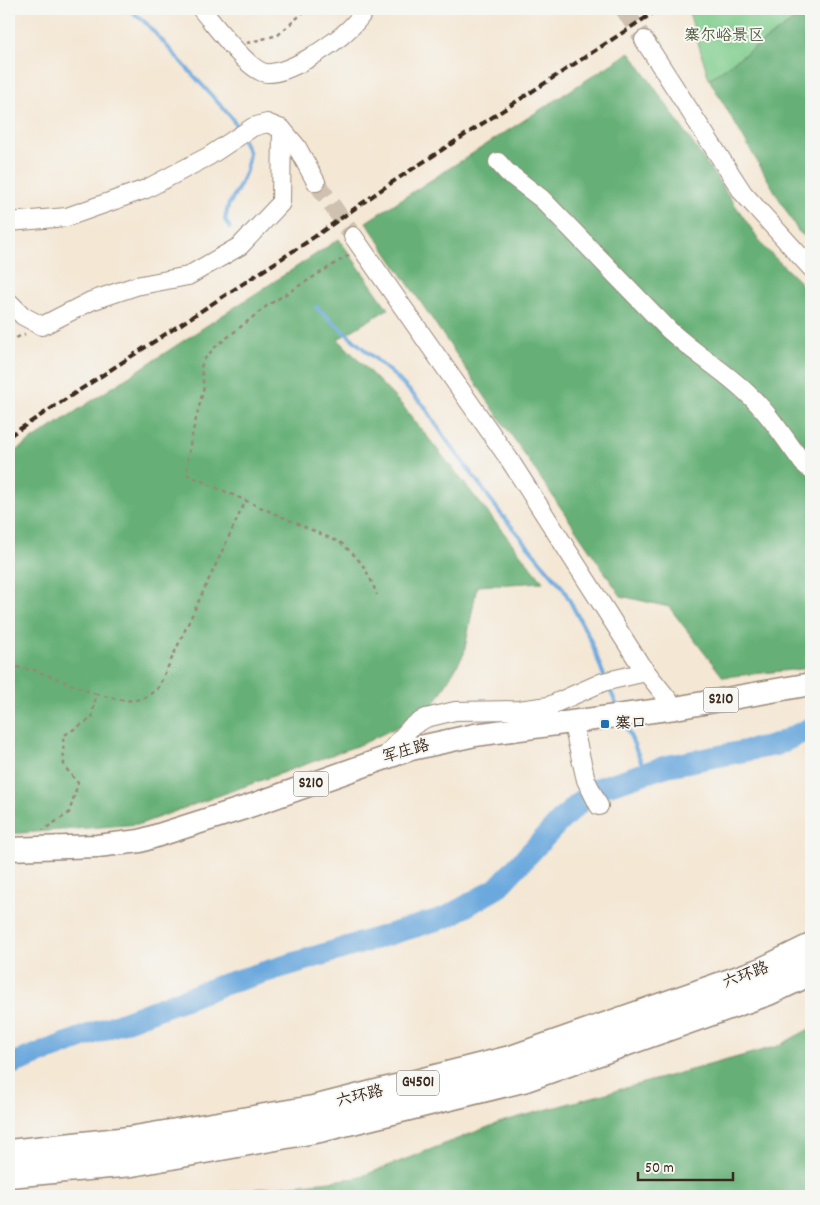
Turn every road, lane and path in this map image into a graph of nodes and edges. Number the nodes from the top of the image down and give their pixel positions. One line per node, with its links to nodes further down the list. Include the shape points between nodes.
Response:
1 (201, 9): 5 (street)
2 (307, 9): 5 (path, via 278,35)
3 (366, 9): 5 (street, via 330,46 280,71 263,72)
4 (644, 40): 11 (street, via 743,193)
5 (233, 46)
6 (282, 130): 8 (street, via 297,148); 9 (street, via 267,123 253,127 209,156 146,189 88,210 67,217); 12 (street, via 281,203 240,246 188,276 136,286 91,300 42,326 23,316)
7 (498, 162): 13 (street, via 542,199 688,348 753,398)
8 (316, 182)
9 (9, 222)
10 (357, 242): 14 (path, via 268,304 214,348 203,361 204,387 190,439 188,475); 17 (street, via 509,459)
11 (811, 268)
12 (9, 302)
13 (811, 470)
14 (245, 502): 15 (path, via 341,543 367,571); 19 (path, via 158,688 147,698 138,700)
15 (377, 595)
16 (9, 668): 19 (path, via 34,670)
17 (646, 672): 20 (street); 22 (street, via 603,682 549,706 455,712 426,718 411,727)
18 (811, 685): 20 (main road, 军庄路 / S210)
19 (96, 694): 24 (path, via 92,718 63,736 64,766 78,784 69,813 34,836)
20 (674, 708): 21 (main road, 军庄路 / S210)
21 (572, 721): 22 (main road, 军庄路 / S210, via 475,735); 23 (street, via 586,780)
22 (384, 758): 24 (main road, 军庄路 / S210, via 140,841)
23 (599, 806)
24 (34, 848): 25 (main road, 军庄路 / S210)
25 (9, 849)
26 (811, 947): 28 (highway, 六环路 / G4501, via 762,971 514,1058 313,1109 128,1140)
27 (811, 972): 29 (highway, 六环路 / G4501, via 768,992 513,1081 320,1129 132,1163)
28 (9, 1153)
29 (9, 1174)

